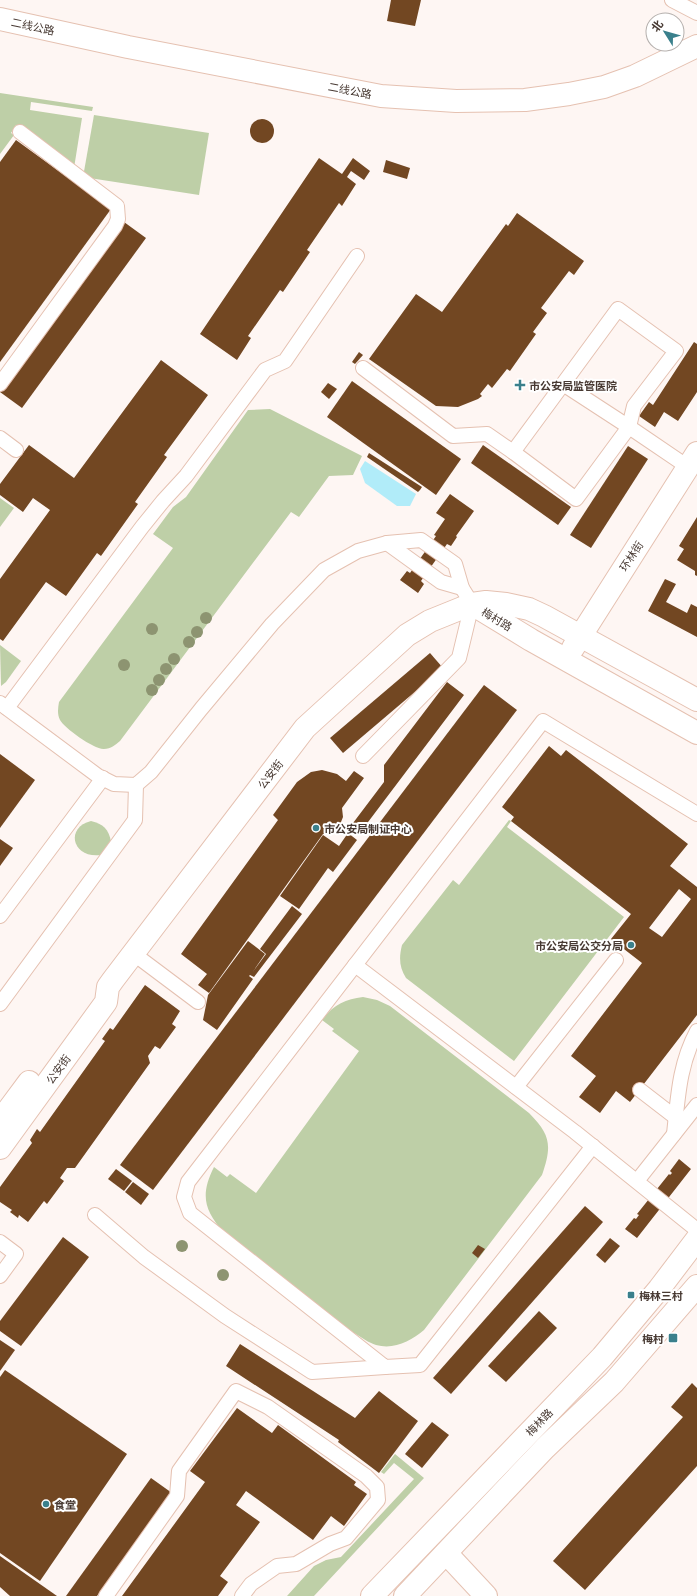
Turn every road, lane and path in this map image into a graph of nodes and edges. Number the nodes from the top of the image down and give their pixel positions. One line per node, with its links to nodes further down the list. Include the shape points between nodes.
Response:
1 (672, 0): 2 (lane)
2 (697, 13)
3 (0, 19): 4 (street, 二线公路, via 128,47 381,96 456,101 525,100 604,87 635,76)
4 (697, 46)
5 (20, 132): 8 (lane, via 117,206 118,219)
6 (357, 256): 20 (lane, via 285,361 265,370 186,476 163,500)
7 (363, 368): 13 (lane, via 453,436 486,434)
8 (0, 384)
9 (563, 384): 10 (lane); 10 (lane, via 618,309 676,351 634,406); 13 (lane)
10 (628, 427): 13 (lane, via 576,499); 14 (lane)
11 (0, 438): 12 (lane)
12 (16, 450)
13 (513, 452)
14 (693, 460): 17 (street, 环林街)
15 (387, 542): 16 (lane, via 441,582); 16 (lane, via 424,542 455,564); 24 (lane, via 358,550 324,570 272,624 151,772)
16 (467, 596): 17 (street, 梅村路, via 529,609); 18 (street, 梅村路); 22 (lane, via 459,658); 27 (street, 公安街, via 407,635 305,728)
17 (581, 636): 18 (street, 环林街); 19 (street, 梅村路)
18 (566, 660): 21 (street, 梅村路)
19 (697, 700)
20 (4, 705): 23 (lane)
21 (697, 733)
22 (363, 756)
23 (103, 778): 24 (lane, via 114,784); 26 (lane)
24 (136, 785): 32 (lane, via 135,820)
25 (697, 814): 29 (lane, via 543,721)
26 (0, 916)
27 (134, 954): 30 (street, 公安街); 31 (lane)
28 (616, 960): 34 (lane)
29 (355, 965): 34 (lane); 49 (lane, via 188,1182 184,1197 190,1213)
30 (108, 987): 38 (street, 公安街, via 95,993); 41 (street, 公安街, via 106,1002)
31 (198, 1002)
32 (0, 1004)
33 (697, 1031): 37 (lane, via 681,1069)
34 (516, 1087): 40 (lane)
35 (640, 1090): 37 (lane)
36 (697, 1105): 39 (lane)
37 (676, 1117): 39 (lane)
38 (0, 1121)
39 (674, 1134): 42 (lane)
40 (593, 1146): 42 (lane); 49 (lane, via 420,1365)
41 (0, 1148)
42 (637, 1181): 44 (lane)
43 (95, 1215): 49 (lane, via 144,1257 225,1316 312,1372)
44 (697, 1230)
45 (697, 1239): 53 (street, 梅林路, via 602,1357)
46 (0, 1242): 47 (lane, via 16,1254)
47 (0, 1276)
48 (697, 1286): 50 (street, 梅林路, via 614,1382 545,1448)
49 (385, 1367)
50 (446, 1553): 54 (street, 梅林路); 55 (street)
51 (106, 1596): 52 (lane, via 177,1496 179,1471 236,1392 268,1407 366,1476 377,1487 378,1500 346,1538 330,1544 296,1564 277,1566 251,1584)
52 (242, 1596)
53 (372, 1596)
54 (405, 1596)
55 (486, 1596)

